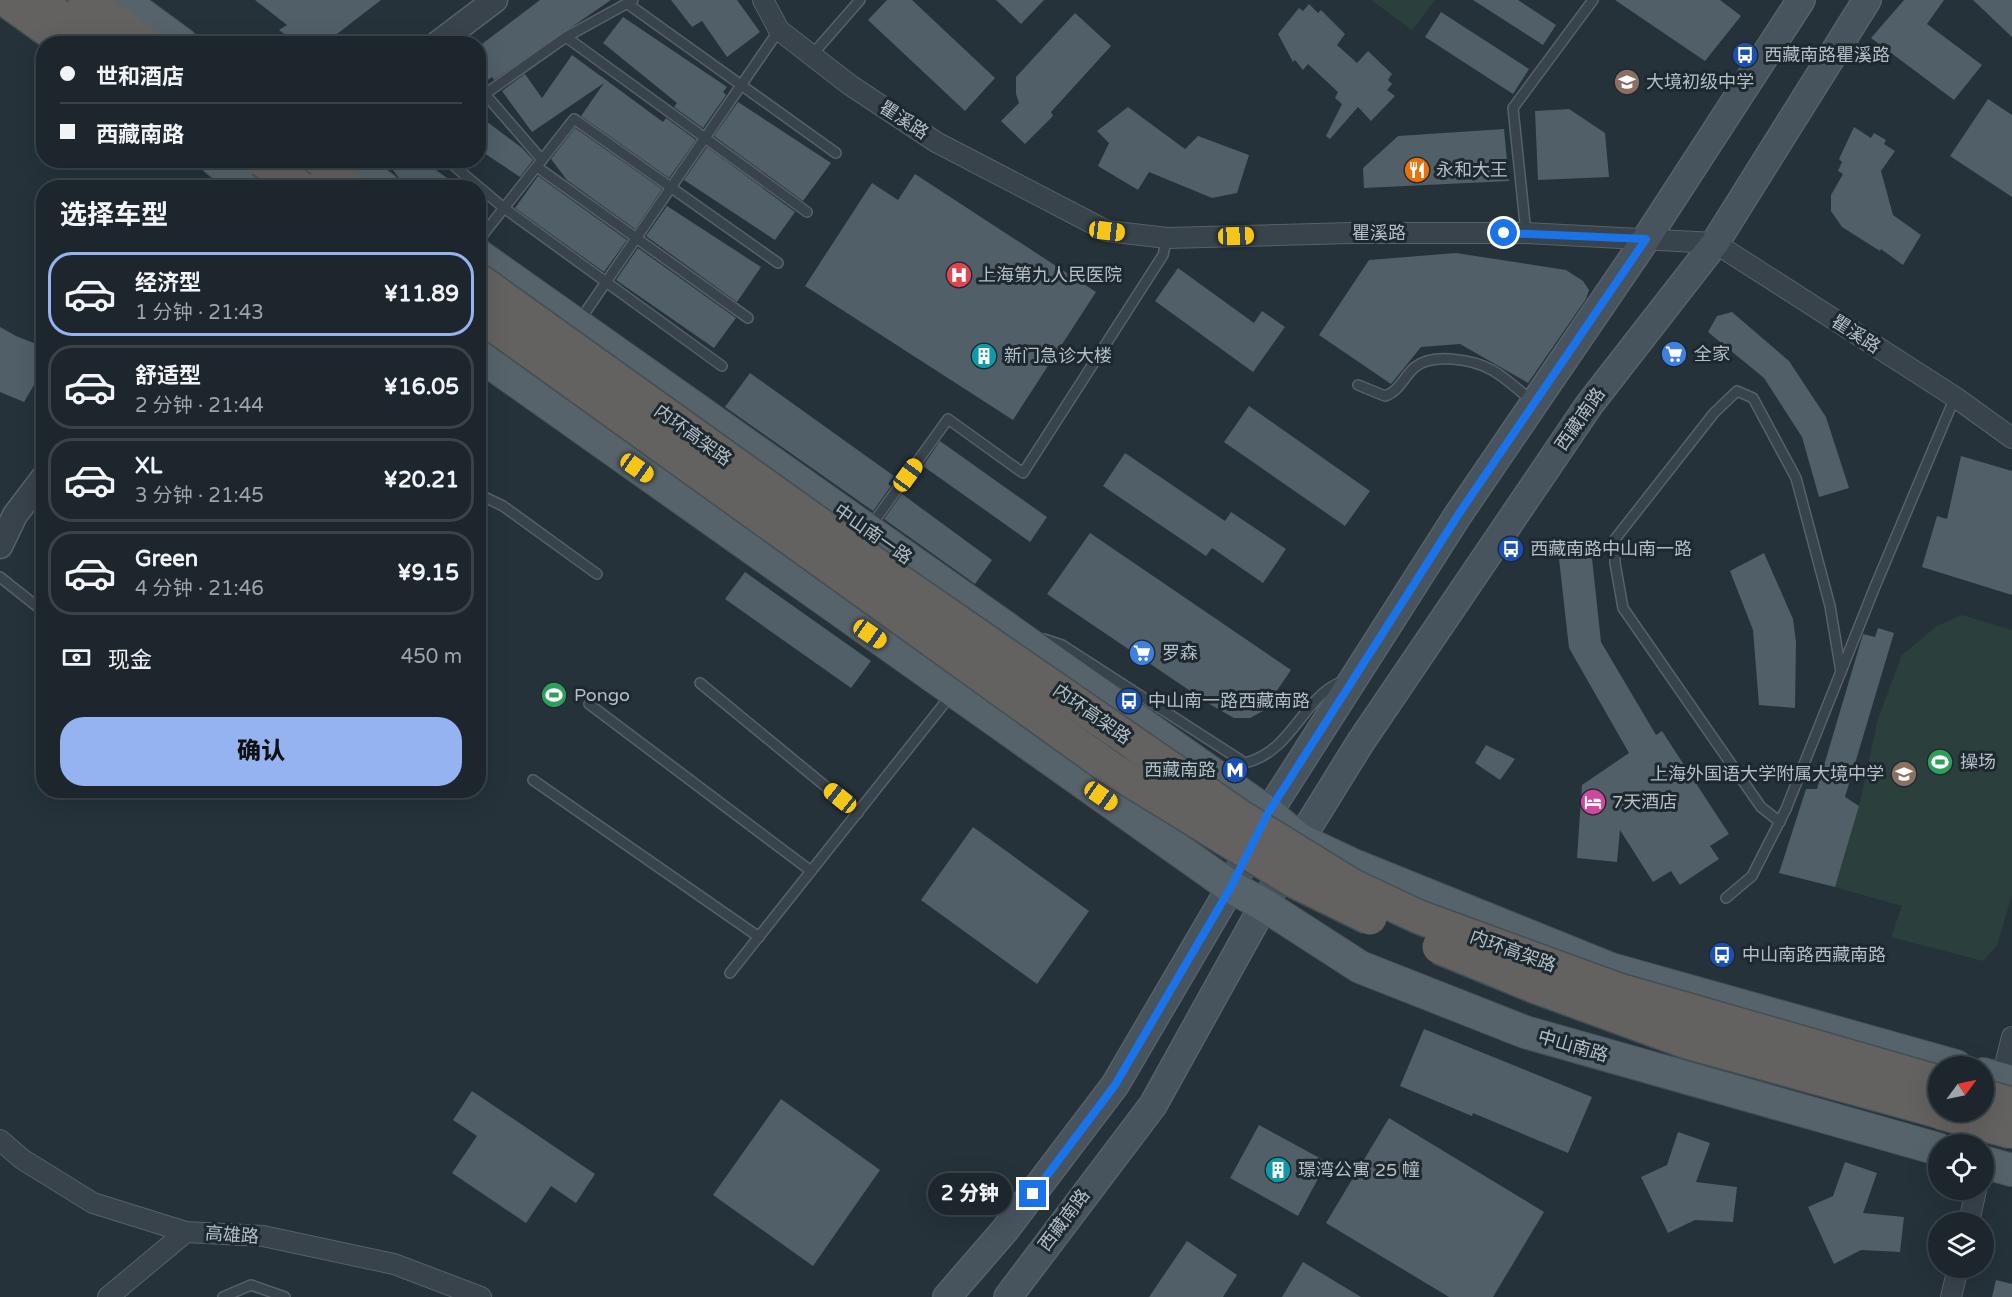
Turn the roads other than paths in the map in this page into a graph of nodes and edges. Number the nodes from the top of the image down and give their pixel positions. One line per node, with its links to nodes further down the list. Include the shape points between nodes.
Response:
1 (6, 0): 16 (highway)
2 (20, 0): 17 (main road)
3 (37, 0): 18 (highway)
4 (85, 0): 19 (highway)
5 (122, 0): 20 (main road)
6 (495, 0): 21 (street)
7 (763, 0): 14 (street, 瞿溪路)
8 (860, 0): 23 (lane)
9 (1593, 0): 45 (lane, via 1513,108)
10 (1801, 0): 48 (main road)
11 (1867, 0): 49 (main road, 西藏南路)
12 (631, 2): 22 (lane); 24 (lane)
13 (0, 11): 15 (main road)
14 (778, 30): 23 (street, 瞿溪路); 24 (lane)
15 (51, 36)
16 (54, 36)
17 (55, 36)
18 (87, 36)
19 (135, 36)
20 (171, 36)
21 (448, 36)
22 (566, 38): 25 (lane); 27 (lane)
23 (811, 56): 47 (street, 瞿溪路, via 936,142 1107,231)
24 (741, 85): 27 (lane); 28 (lane)
25 (486, 94)
26 (486, 102): 29 (lane)
27 (705, 138): 40 (lane); 43 (lane)
28 (836, 153)
29 (539, 163): 40 (lane, via 574,119); 42 (lane); 46 (lane)
30 (226, 168): 35 (main road)
31 (273, 168): 36 (highway, bridge)
32 (321, 168): 37 (highway)
33 (356, 168): 38 (main road)
34 (456, 168): 39 (lane)
35 (240, 180)
36 (291, 180)
37 (337, 180)
38 (373, 180)
39 (471, 180)
40 (671, 187): 46 (lane); 51 (lane)
41 (486, 193): 42 (lane)
42 (504, 208): 44 (lane); 52 (lane)
43 (807, 212)
44 (486, 231)
45 (1526, 233): 47 (street, 瞿溪路); 48 (street, 瞿溪路)
46 (636, 238): 52 (lane); 54 (lane)
47 (1167, 238): 65 (lane, via 1163,255 1023,473 948,419)
48 (1646, 239): 49 (street, 瞿溪路); 61 (main road)
49 (1715, 243): 60 (street, 瞿溪路); 80 (main road, 西藏南路, via 1589,405 1360,743)
50 (486, 261): 56 (main road, 中山南一路)
51 (778, 264)
52 (606, 282): 56 (lane); 58 (lane)
53 (486, 286): 89 (highway, 内环高架路, bridge, via 893,577 1241,817 1353,886 1419,917 1617,990)
54 (748, 318)
55 (486, 320): 91 (highway, 内环高架路, bridge, via 1110,768 1296,882 1363,915 1523,982 1687,1042)
56 (577, 324): 65 (main road, 中山南一路)
57 (486, 363): 74 (main road)
58 (722, 366)
59 (1358, 385): 61 (lane, via 1385,396 1429,358 1449,359 1490,369)
60 (1955, 397): 62 (street, 瞿溪路); 71 (lane)
61 (1533, 403): 72 (main road)
62 (2012, 438)
63 (36, 487): 66 (street, via 15,515)
64 (486, 498): 67 (lane)
65 (868, 530): 70 (main road, 中山南一路)
66 (0, 546)
67 (597, 574)
68 (0, 578): 69 (lane)
69 (36, 606)
70 (1013, 633): 72 (lane, via 1062,645 1245,763 1281,744 1324,693); 78 (main road, 中山南一路)
71 (1841, 672): 79 (lane); 79 (lane, via 1830,606 1796,478 1753,398 1737,391 1714,413 1615,539 1615,563 1623,608 1761,807)
72 (1354, 677): 78 (main road)
73 (700, 683): 77 (lane)
74 (953, 693): 77 (lane); 82 (main road)
75 (589, 704): 81 (lane)
76 (533, 780): 85 (lane)
77 (858, 813): 81 (lane)
78 (1268, 813): 80 (main road); 82 (main road)
79 (1780, 822): 83 (lane, via 1752,876)
80 (1300, 840): 84 (main road, 西藏南路); 88 (main road, via 1611,969)
81 (812, 871): 85 (lane)
82 (1231, 887): 84 (main road, 中山南路); 106 (main road, via 1115,1085 1005,1230)
83 (1726, 898)
84 (1264, 905): 96 (main road, 中山南路, via 1360,968 1525,1032); 107 (main road, 西藏南路, via 1153,1104)
85 (759, 937): 86 (lane)
86 (730, 973)
87 (2012, 1037): 90 (street)
88 (1928, 1058)
89 (1928, 1079)
90 (1998, 1087): 94 (street)
91 (1928, 1108)
92 (1977, 1122): 93 (highway, 内环高架路, bridge)
93 (2012, 1132)
94 (1989, 1134)
95 (0, 1140): 99 (street, 高雄路, via 22,1159 93,1203)
96 (1928, 1146)
97 (1994, 1165): 98 (main road)
98 (2012, 1170)
99 (186, 1232): 102 (street); 105 (street, 高雄路, via 263,1236 394,1264)
100 (1956, 1278): 108 (street)
101 (269, 1294): 103 (lane, via 251,1285); 104 (lane)
102 (108, 1297)
103 (223, 1297)
104 (285, 1297)
105 (481, 1297)
106 (947, 1297)
107 (1008, 1297)
108 (1951, 1297)

